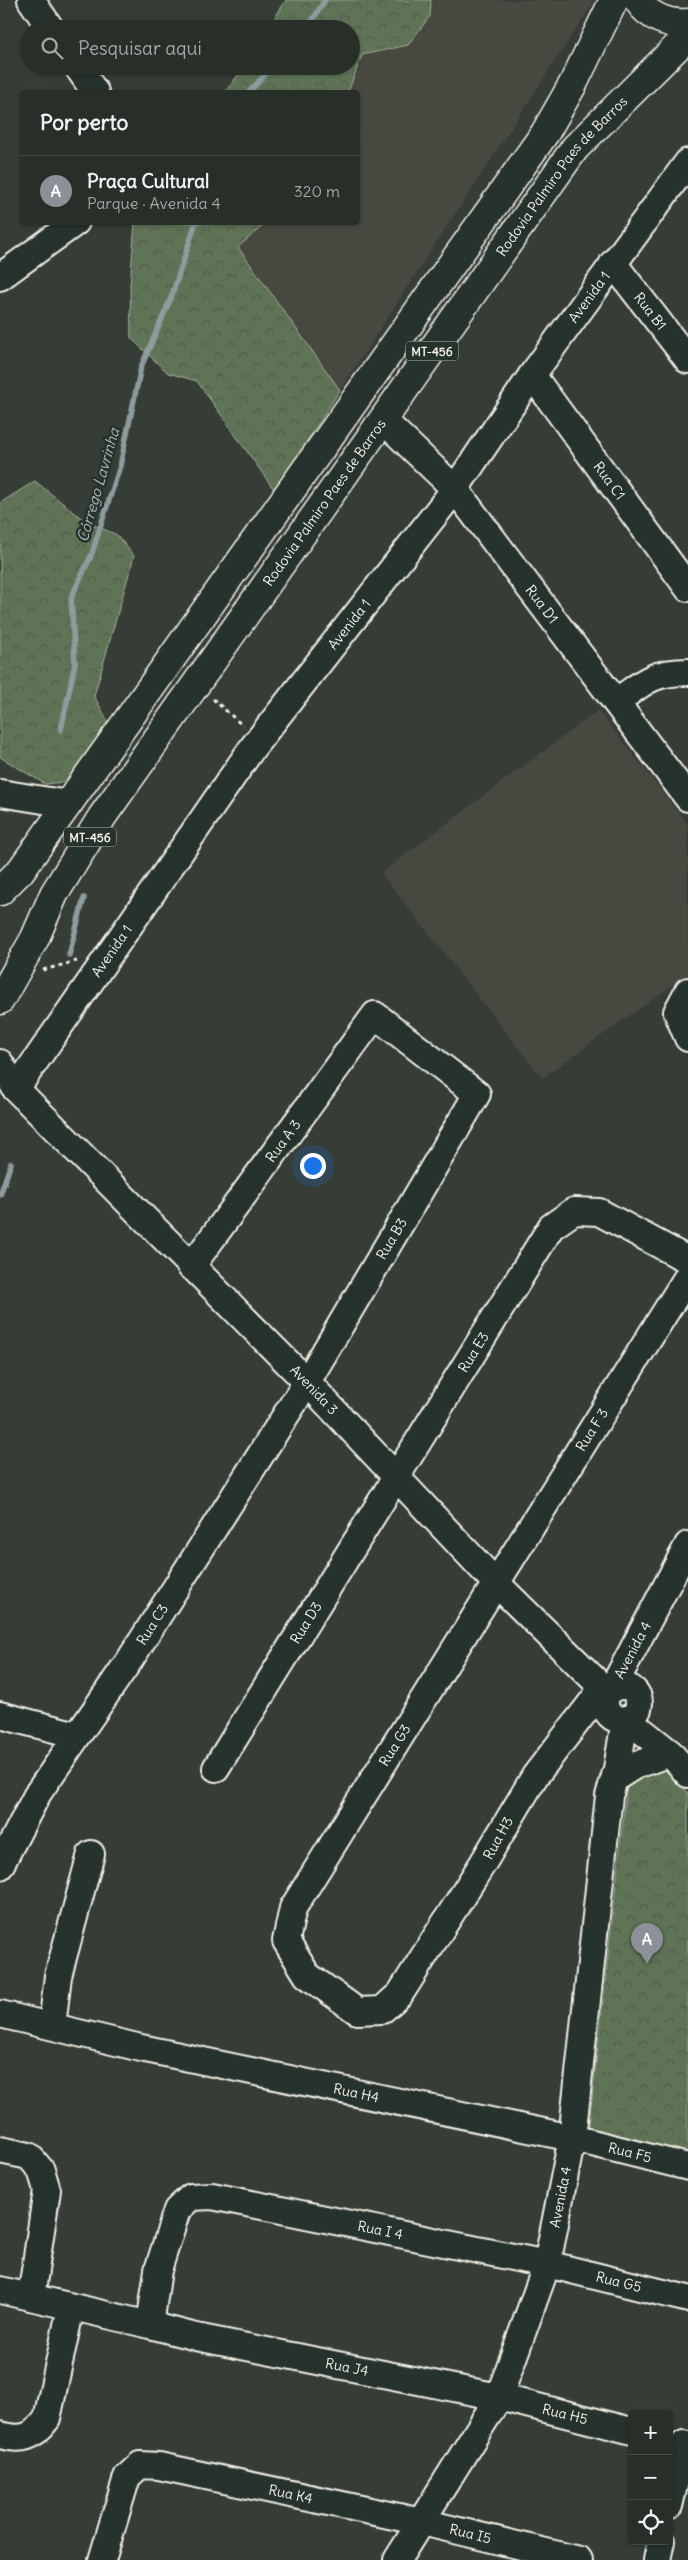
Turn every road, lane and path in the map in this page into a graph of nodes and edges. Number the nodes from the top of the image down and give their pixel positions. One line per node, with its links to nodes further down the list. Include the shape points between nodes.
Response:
1 (31, 0): 4 (street)
2 (614, 0): 24 (main road, MT-456, via 545,133)
3 (638, 0): 5 (main road, via 652,15 668,22)
4 (45, 20)
5 (688, 23)
6 (688, 36): 15 (main road, Rodovia Palmiro Paes de Barros / MT-456, via 575,148)
7 (83, 75): 8 (street)
8 (94, 90)
9 (688, 162): 11 (street, Avenida 1)
10 (72, 225): 12 (street)
11 (613, 263): 13 (street, Rua B1); 14 (street, Avenida 1)
12 (0, 277)
13 (688, 360)
14 (532, 375): 16 (street, Avenida 1); 17 (street, Rua C1)
15 (383, 420): 16 (street, Rua D1); 19 (main road, Rodovia Palmiro Paes de Barros / MT-456)
16 (455, 489): 20 (street, Rua D1); 21 (street, Avenida 1)
17 (688, 588)
18 (688, 672): 20 (street, via 667,672 651,677)
19 (197, 684): 21 (path); 28 (main road, Rodovia Palmiro Paes de Barros / MT-456, via 97,825 54,894)
20 (616, 702): 23 (street, Rua D1)
21 (258, 740): 26 (street, Avenida 1)
22 (0, 793): 24 (street)
23 (688, 798)
24 (68, 804): 25 (main road, MT-456, via 20,870)
25 (0, 891)
26 (114, 947): 28 (path); 31 (street, Avenida 1)
27 (688, 991): 29 (street, via 677,1012)
28 (3, 994)
29 (688, 1038)
30 (0, 1063): 31 (street, Avenida 3)
31 (8, 1085): 34 (street, Avenida 3)
32 (476, 1094): 34 (street, Rua A 3, via 375,1016); 36 (street, Rua B3)
33 (688, 1260): 37 (street, Rua E3, via 599,1212 574,1211 551,1226)
34 (191, 1267): 36 (street, Avenida 3)
35 (688, 1276): 39 (street, Rua F 3)
36 (307, 1382): 37 (street, Avenida 3); 42 (street, Rua C3, via 131,1658)
37 (396, 1478): 39 (street, Avenida 3); 44 (street, Rua D3)
38 (688, 1545): 40 (street, Avenida 4, via 651,1611)
39 (495, 1582): 40 (street, Avenida 3); 49 (street, Rua G3, via 293,1908 286,1941 307,1975 357,2011 382,2010)
40 (620, 1703): 43 (street, Avenida 3); 46 (street, Avenida 4, via 605,1768); 49 (street, Rua H3, via 535,1776 484,1864)
41 (0, 1715): 42 (street)
42 (77, 1735): 48 (street, Rua C3, via 38,1793)
43 (666, 1750): 45 (street, Avenida 3); 46 (street, via 634,1766)
44 (216, 1768)
45 (688, 1774)
46 (612, 1787): 52 (street, Avenida 4)
47 (91, 1854): 51 (street, via 58,1976)
48 (0, 1866)
49 (400, 1994)
50 (0, 2014): 51 (street, Rua H4)
51 (52, 2026): 52 (street, Rua H4, via 141,2048)
52 (572, 2138): 54 (street, Rua F5); 55 (street, Avenida 4)
53 (0, 2150): 57 (street, via 29,2156 41,2170 47,2190)
54 (688, 2167)
55 (548, 2264): 58 (street, Rua G5); 60 (street, Rua I 4, via 212,2196 191,2197 177,2210 158,2270); 61 (street, Avenida 4)
56 (0, 2290): 57 (street, Rua J4)
57 (31, 2297): 59 (street, Rua J4)
58 (688, 2299)
59 (71, 2307): 60 (street, Rua J4); 63 (street, via 47,2419 37,2432 16,2439)
60 (150, 2325): 61 (street, Rua J4)
61 (499, 2397): 62 (street, Rua H5); 66 (street, Avenida 4)
62 (628, 2430)
63 (0, 2434)
64 (680, 2443): 65 (street)
65 (670, 2500)
66 (422, 2522): 68 (street, Rua K4, via 159,2466 140,2465 127,2477); 69 (street, Avenida 4); 70 (street, Rua I5)
67 (660, 2545): 71 (street)
68 (102, 2560)
69 (397, 2560)
70 (579, 2560)
71 (657, 2560)

